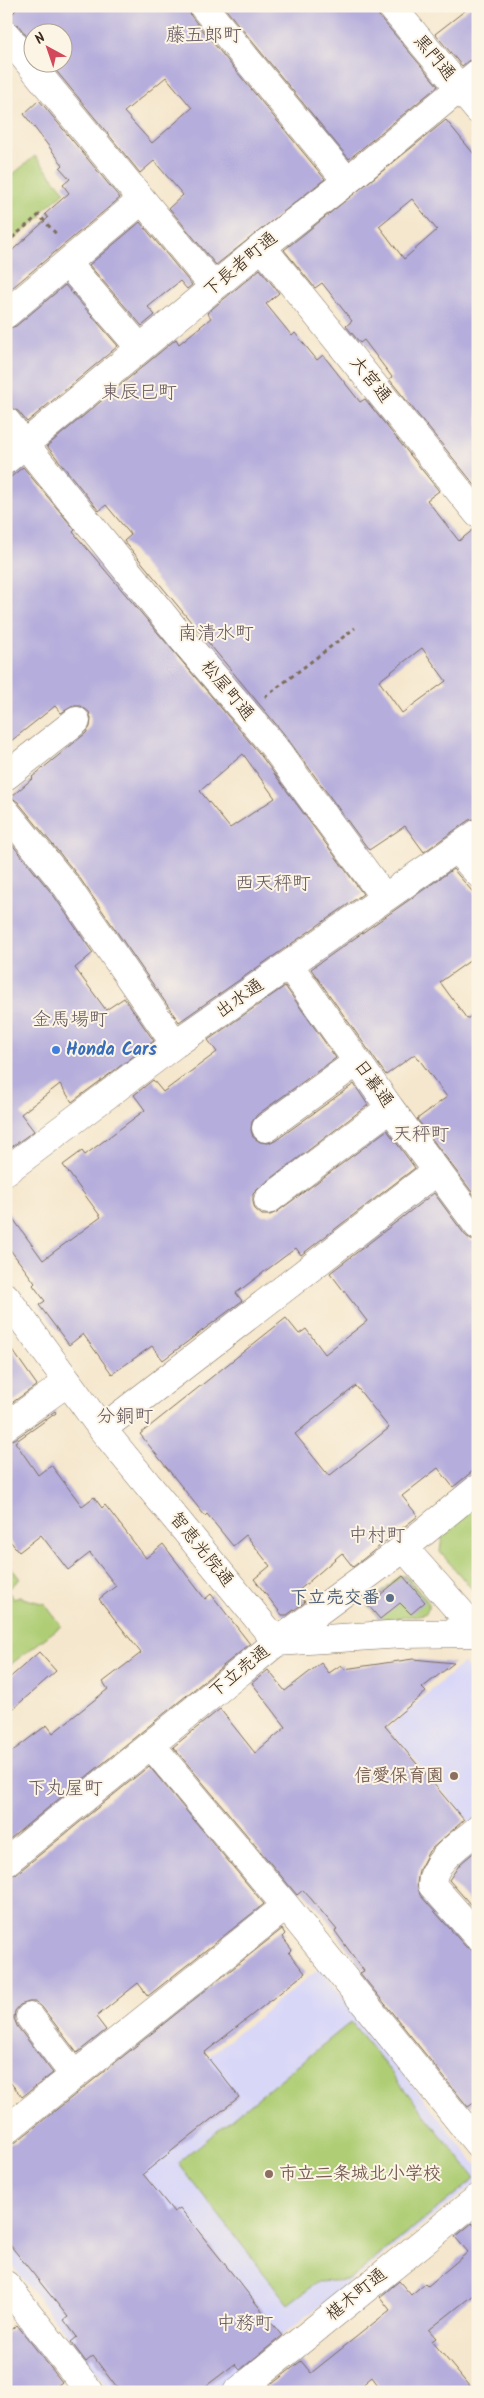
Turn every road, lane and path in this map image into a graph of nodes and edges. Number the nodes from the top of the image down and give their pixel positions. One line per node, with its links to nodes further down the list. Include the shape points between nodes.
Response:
1 (203, 6): 6 (street)
2 (390, 6): 4 (street, 黒門通)
3 (6, 35): 7 (street)
4 (469, 80): 5 (street, 黒門通); 6 (street, 下長者町通)
5 (478, 110)
6 (347, 181): 9 (street, 下長者町通)
7 (142, 200): 10 (street); 11 (street)
8 (6, 243): 10 (path, via 39,215)
9 (262, 246): 11 (street, 下長者町通); 16 (street, 大宮通)
10 (71, 260): 12 (street); 13 (street)
11 (214, 287): 13 (street, 下長者町通)
12 (6, 314)
13 (140, 348): 15 (street, 下長者町通)
14 (6, 421): 15 (street, 松屋町通)
15 (16, 452): 18 (street, 松屋町通)
16 (478, 514)
17 (355, 628): 18 (path)
18 (245, 712): 25 (street, 松屋町通)
19 (76, 721): 20 (street)
20 (6, 776)
21 (6, 812): 27 (street, via 67,887)
22 (478, 833): 23 (street, 出水通)
23 (456, 849): 24 (street); 25 (street, 出水通)
24 (478, 873)
25 (384, 897): 26 (street, 出水通)
26 (289, 965): 27 (street, 出水通); 28 (street, 日暮通)
27 (175, 1044): 31 (street, 出水通)
28 (357, 1062): 29 (street, 日暮通); 30 (street)
29 (390, 1108): 32 (street, 日暮通); 33 (street)
30 (266, 1128)
31 (6, 1171)
32 (436, 1171): 34 (street, 日暮通); 38 (street)
33 (268, 1200)
34 (478, 1226)
35 (6, 1297): 36 (street, 智恵光院通)
36 (68, 1382): 37 (street); 38 (street, 智恵光院通)
37 (6, 1426)
38 (102, 1429): 42 (street, 智恵光院通)
39 (478, 1488): 40 (street, 下立売通)
40 (404, 1548): 41 (street); 42 (street, 下立売通)
41 (478, 1633): 42 (street)
42 (277, 1642): 43 (street, 下立売通)
43 (151, 1745): 45 (street, 下立売通); 46 (street)
44 (478, 1829): 47 (street, via 439,1863 432,1874 432,1884)
45 (6, 1862)
46 (286, 1906): 49 (street); 51 (street)
47 (478, 1937)
48 (30, 2017): 49 (street)
49 (74, 2075): 50 (street)
50 (6, 2130)
51 (478, 2144)
52 (478, 2198): 55 (street, 椹木町通)
53 (6, 2286): 54 (street)
54 (80, 2388)
55 (237, 2392)

